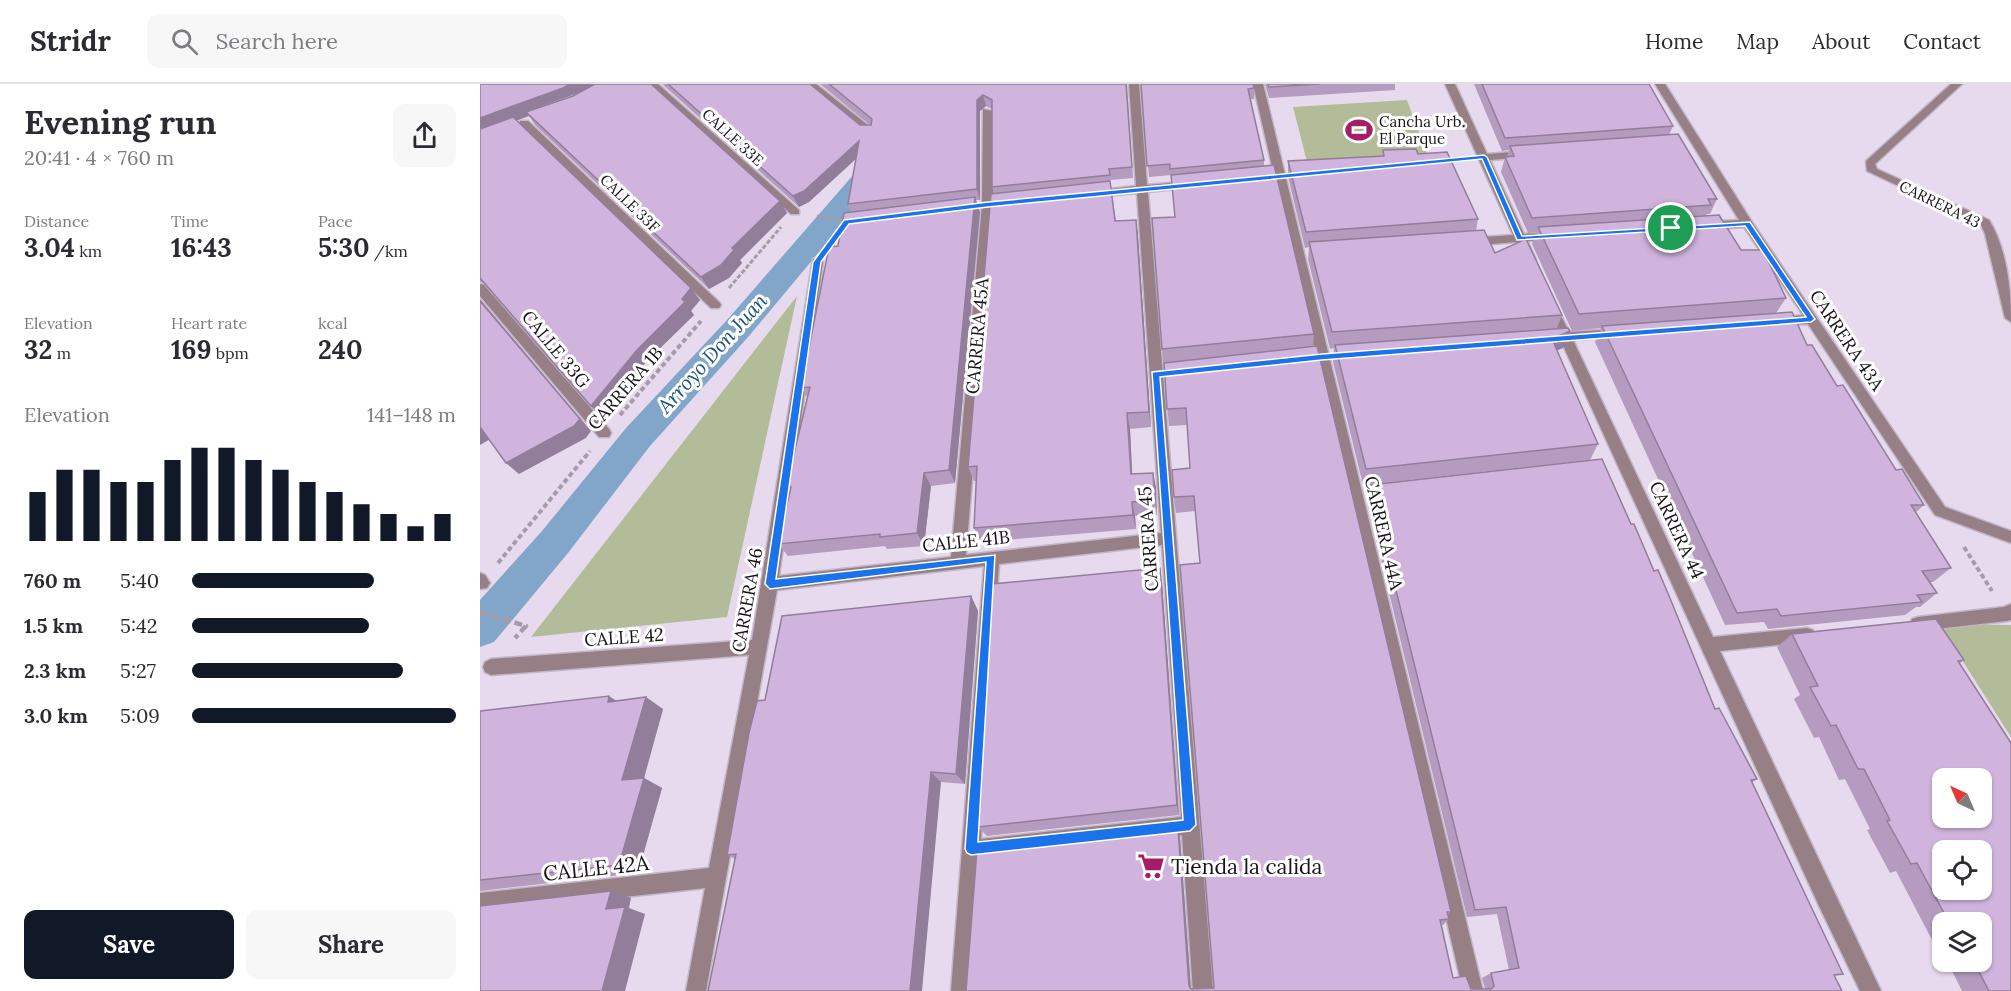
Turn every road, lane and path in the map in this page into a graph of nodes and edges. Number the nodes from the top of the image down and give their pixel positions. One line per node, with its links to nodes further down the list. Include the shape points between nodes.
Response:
1 (652, 84): 16 (street, CALLE 33E)
2 (810, 84): 10 (street)
3 (1134, 84): 14 (street, CARRERA 45)
4 (1258, 84): 56 (street, CARRERA 44A, via 1273,176 1303,253 1321,357 1360,493)
5 (1450, 84): 12 (street, CARRERA 44)
6 (1660, 84): 17 (street, CARRERA 43A, via 1690,142)
7 (1957, 84): 25 (street, CARRERA 43, via 1870,163 1872,171 1984,223 1991,234)
8 (987, 111): 36 (street, CARRERA 45A, via 988,205)
9 (525, 123): 24 (street, CALLE 33F)
10 (870, 132)
11 (1543, 153): 12 (street)
12 (1484, 157): 20 (street, CARRERA 44)
13 (1210, 182): 14 (street)
14 (1142, 189): 15 (street); 34 (street, CARRERA 45, via 1161,374)
15 (1082, 195)
16 (795, 212): 22 (path, via 846,222); 24 (path, CARRERA 1B)
17 (1747, 223): 18 (street); 26 (street, CARRERA 43A)
18 (1687, 227)
19 (1568, 235): 20 (street)
20 (1520, 238): 21 (street); 29 (street, CARRERA 44)
21 (1461, 242)
22 (817, 262): 38 (street, CARRERA 46)
23 (480, 288): 31 (street, CALLE 33G)
24 (715, 305): 31 (path, CARRERA 1B)
25 (2011, 318)
26 (1811, 319): 27 (street); 32 (street, CARRERA 43A)
27 (1765, 322)
28 (1636, 332): 29 (street)
29 (1566, 337): 30 (street); 46 (street, CARRERA 44, via 1619,464)
30 (1542, 339)
31 (604, 433): 37 (path, CARRERA 1B)
32 (1940, 511): 33 (street); 40 (path)
33 (2010, 536)
34 (1167, 538): 35 (street, CALLE 41B); 49 (street, CARRERA 45)
35 (992, 558): 36 (street, CALLE 41B); 50 (street)
36 (958, 561): 38 (street, CALLE 41B)
37 (481, 581)
38 (770, 584): 47 (street, CARRERA 46)
39 (480, 612): 43 (path)
40 (2009, 613): 41 (street)
41 (1927, 623): 42 (street); 45 (street)
42 (1904, 625)
43 (526, 626)
44 (1824, 633): 46 (street)
45 (1939, 642)
46 (1709, 645): 57 (street, CARRERA 44)
47 (759, 647): 48 (street, CALLE 42); 51 (street, CARRERA 46)
48 (491, 667)
49 (1190, 825): 50 (street); 55 (street, CARRERA 45)
50 (971, 849): 54 (street)
51 (717, 877): 52 (street, CALLE 42A); 53 (street, CARRERA 46)
52 (480, 903)
53 (696, 991)
54 (961, 991)
55 (1203, 991)
56 (1473, 991)
57 (1871, 991)

